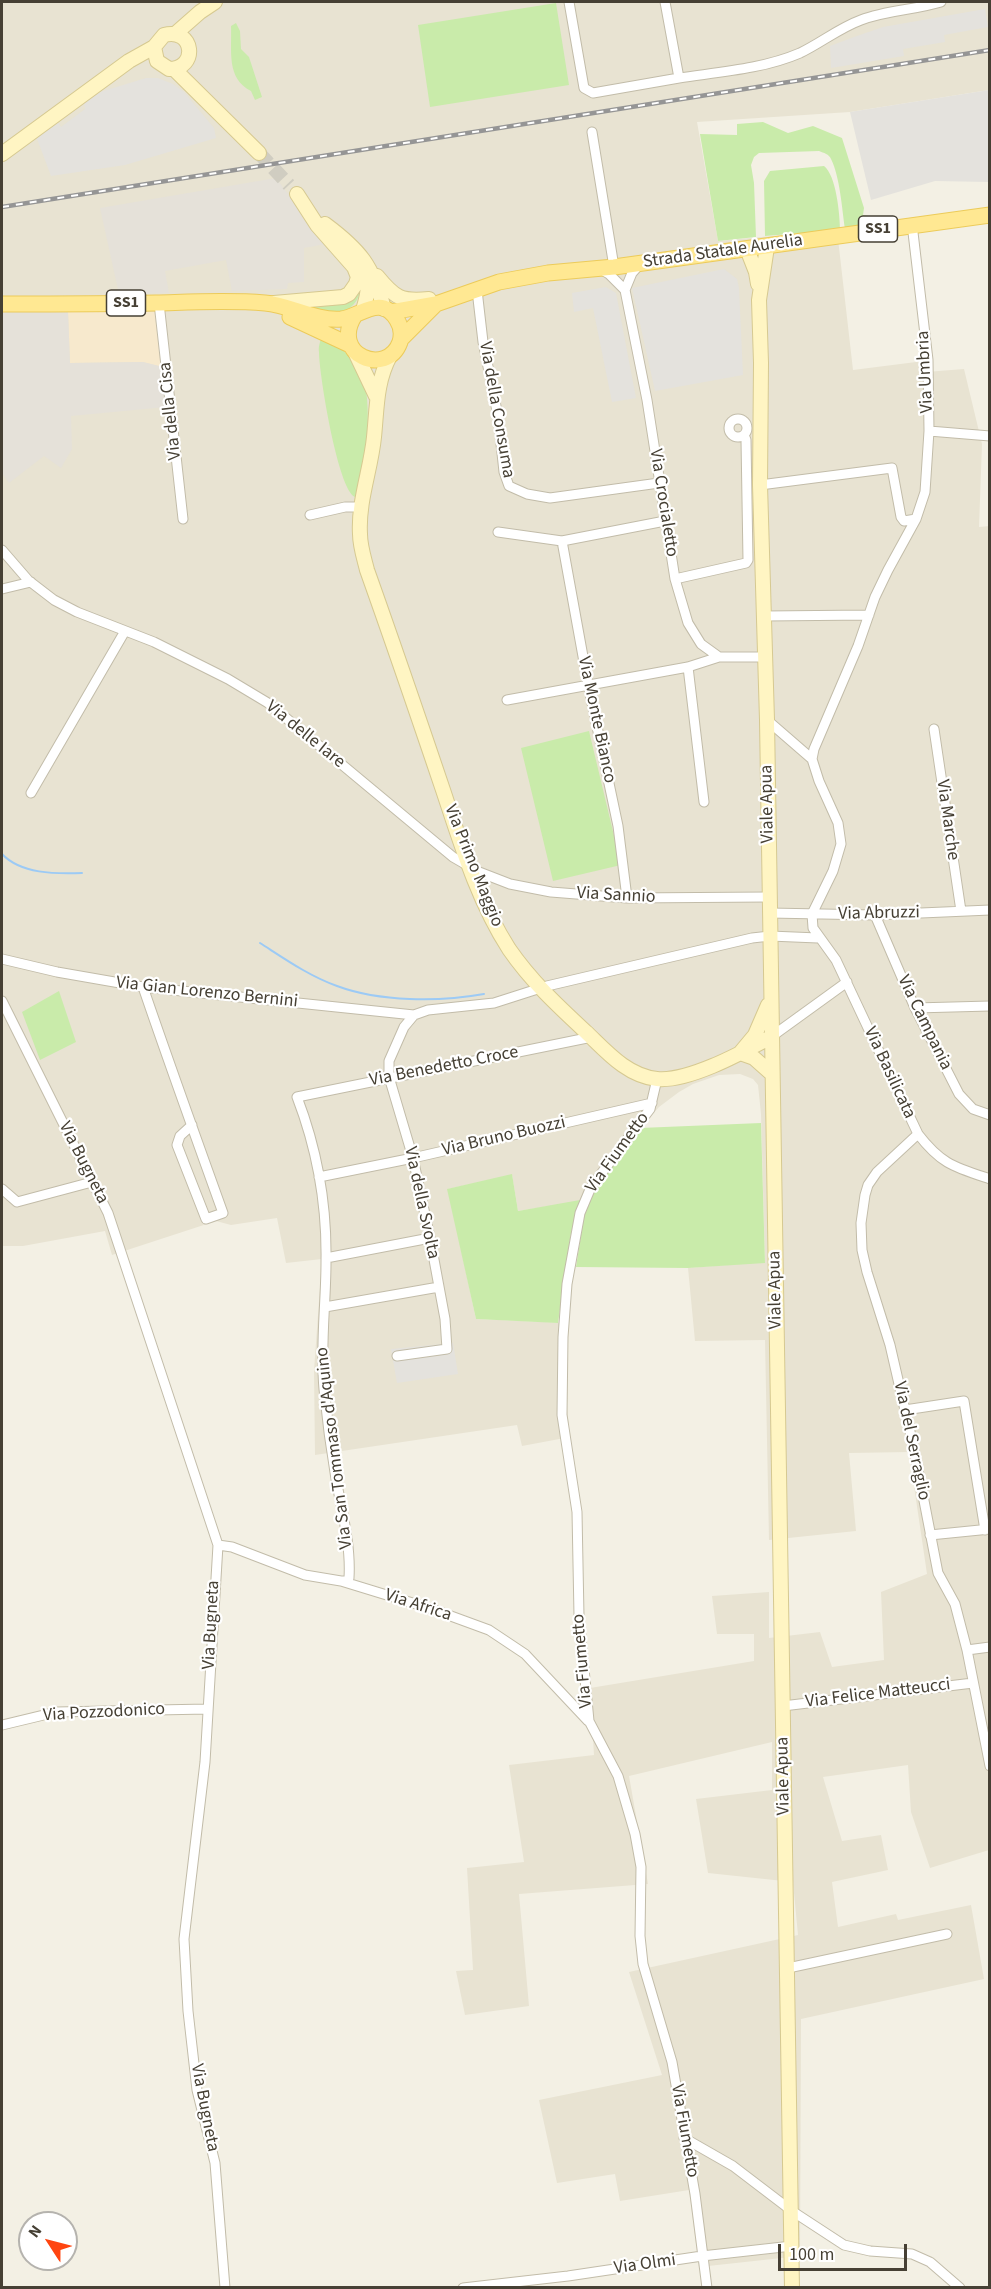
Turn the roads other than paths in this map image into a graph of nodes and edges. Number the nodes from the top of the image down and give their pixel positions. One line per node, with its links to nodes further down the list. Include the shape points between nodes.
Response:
1 (215, 2): 5 (street)
2 (568, 2): 11 (street, via 587,91)
3 (665, 2): 11 (street)
4 (941, 2): 11 (street, via 862,20 798,54 745,69)
5 (200, 12): 6 (street); 7 (street)
6 (174, 34): 7 (street); 8 (street, via 164,35)
7 (187, 42): 9 (street)
8 (155, 54): 10 (street, via 164,68); 15 (street, via 129,61)
9 (188, 59): 10 (street); 12 (street, via 190,72)
10 (174, 69): 12 (street)
11 (679, 78)
12 (208, 100): 14 (street)
13 (592, 132): 23 (street)
14 (259, 153)
15 (2, 154)
16 (990, 215): 18 (main road, Strada Statale Aurelia / SS1)
17 (325, 224): 22 (street); 30 (street, via 293,189 354,267 358,278 353,289 343,297); 34 (street, via 366,272 369,292)
18 (912, 224): 19 (main road, Strada Statale Aurelia / SS1); 39 (street, Via Umbria, via 928,360)
19 (767, 247): 20 (main road, Strada Statale Aurelia / SS1); 26 (street, Viale Apua)
20 (747, 249): 21 (main road, Strada Statale Aurelia / SS1); 26 (street, Viale Apua)
21 (641, 263): 23 (main road, Strada Statale Aurelia / SS1); 25 (street)
22 (368, 264): 27 (street, Strada Statale Aurelia, via 397,298 411,301); 33 (street)
23 (607, 267): 24 (main road, Strada Statale Aurelia / SS1, via 548,273); 25 (street)
24 (477, 290): 27 (main road, Strada Statale Aurelia / SS1); 42 (street, Via della Consuma, via 509,486 550,498)
25 (625, 290): 42 (street, Via Crocialetto)
26 (759, 292): 43 (street, Viale Apua)
27 (458, 297): 32 (main road, Strada Statale Aurelia / SS1)
28 (251, 302): 29 (main road, SS1); 30 (main road); 36 (main road, SS1, via 306,323)
29 (159, 303): 31 (main road, SS1); 46 (street, Via della Cisa)
30 (272, 303): 34 (main road, via 328,318 340,319)
31 (2, 304)
32 (436, 304): 33 (main road, Strada Statale Aurelia / SS1); 35 (main road, Strada Statale Aurelia)
33 (387, 311): 34 (main road, via 374,307); 35 (main road, via 397,320)
34 (359, 312): 36 (main road, via 348,334)
35 (401, 339): 37 (main road)
36 (352, 348): 37 (main road, via 365,359); 38 (street, Via Primo Maggio)
37 (390, 356): 38 (street, Via Primo Maggio)
38 (376, 396): 44 (street, Via Primo Maggio, via 374,438)
39 (929, 431): 41 (street); 47 (street, Via Umbria, via 925,492)
40 (744, 435): 52 (street, via 748,560)
41 (990, 436)
42 (659, 483): 48 (street, Via Crocialetto)
43 (760, 485): 47 (street, via 892,468 901,517 904,521); 56 (street, Viale Apua)
44 (362, 507): 45 (street); 68 (street, Via Primo Maggio, via 360,536 367,570)
45 (310, 515)
46 (183, 519)
47 (916, 519): 55 (street, Via Umbria)
48 (665, 520): 50 (street); 52 (street, Via Crocialetto)
49 (498, 532): 50 (street)
50 (562, 541): 61 (street, Via Monte Bianco)
51 (2, 550): 53 (street, Via delle Iare)
52 (675, 579): 58 (street, Via Crocialetto, via 688,623 701,644)
53 (31, 582): 54 (street); 57 (street, Via delle Iare, via 77,612)
54 (2, 589)
55 (869, 615): 56 (street); 65 (street, Via Umbria)
56 (765, 616): 59 (street, Viale Apua)
57 (125, 631): 66 (street); 68 (street, Via delle Iare, via 218,674 268,703 453,857)
58 (719, 657): 59 (street); 60 (street)
59 (765, 657): 63 (street, Viale Apua)
60 (688, 667): 61 (street); 67 (street)
61 (588, 684): 62 (street); 70 (street, Via Monte Bianco, via 618,826)
62 (507, 700)
63 (767, 720): 65 (street); 69 (street, Viale Apua)
64 (934, 729): 72 (street, Via Marche)
65 (812, 759): 74 (street, via 838,823 841,844)
66 (32, 793)
67 (704, 802)
68 (468, 864): 70 (street, Via Sannio, via 484,874 526,888); 81 (street, Via Primo Maggio, via 494,923)
69 (769, 897): 70 (street, Via Sannio); 73 (street, Viale Apua)
70 (627, 898)
71 (990, 910): 72 (street, Via Abruzzi)
72 (961, 911): 75 (street, Via Abruzzi)
73 (769, 913): 74 (street, Via Abruzzi); 76 (street, Viale Apua)
74 (812, 914): 75 (street, Via Abruzzi); 77 (street, Via Basilicata)
75 (875, 915): 85 (street, Via Campania)
76 (770, 936): 77 (street); 81 (street, Via Gian Lorenzo Bernini); 82 (street, Viale Apua)
77 (818, 938): 79 (street, Via Basilicata)
78 (2, 959): 80 (street, Via Gian Lorenzo Bernini)
79 (847, 982): 88 (street); 97 (street, Via Basilicata)
80 (143, 987): 86 (street, Via Gian Lorenzo Bernini); 96 (street)
81 (541, 989): 86 (street, Via Gian Lorenzo Bernini, via 494,1003); 87 (street, Via Primo Maggio)
82 (771, 997): 88 (street, Viale Apua); 89 (street, via 755,1035)
83 (2, 1001): 101 (street, Via Bugneta)
84 (990, 1006): 85 (street)
85 (915, 1008): 95 (street, Via Campania, via 958,1094 973,1109)
86 (414, 1015): 91 (street, Via della Svolta, via 396,1041)
87 (592, 1037): 91 (street, Via Benedetto Croce); 92 (street, Via Primo Maggio, via 626,1068)
88 (771, 1037): 89 (street, Via Primo Maggio); 90 (street, Viale Apua)
89 (740, 1053): 90 (street, via 754,1058); 92 (street, Via Primo Maggio, via 681,1077)
90 (772, 1074): 116 (street, Viale Apua)
91 (389, 1077): 93 (street, Via Benedetto Croce); 98 (street, Via della Svolta)
92 (657, 1079): 94 (street, Via Fiumetto)
93 (297, 1097): 99 (street, Via San Tommaso d'Aquino)
94 (652, 1103): 98 (street, Via Bruno Buozzi); 118 (street, Via Fiumetto, via 586,1196 567,1284 562,1415 577,1512 579,1616)
95 (990, 1115)
96 (192, 1125): 96 (street, via 177,1145 206,1219 223,1213)
97 (918, 1134): 100 (street, Via Basilicata, via 944,1161); 108 (street, Via del Serraglio, via 872,1179 861,1223 867,1272)
98 (413, 1158): 99 (street, Via Bruno Buozzi); 103 (street, Via della Svolta)
99 (320, 1177): 104 (street, Via San Tommaso d'Aquino)
100 (990, 1179)
101 (92, 1182): 102 (street, via 17,1202); 111 (street, Via Bugneta, via 108,1213)
102 (2, 1189)
103 (430, 1238): 104 (street); 105 (street, Via della Svolta)
104 (326, 1258): 106 (street, Via San Tommaso d'Aquino)
105 (439, 1287): 106 (street); 107 (street, Via della Svolta, via 447,1349)
106 (325, 1307): 112 (street, Via San Tommaso d'Aquino, via 321,1345 324,1388 349,1573 347,1581)
107 (397, 1356)
108 (905, 1410): 109 (street, via 964,1401); 110 (street, Via del Serraglio)
109 (987, 1529): 110 (street)
110 (930, 1535): 114 (street, Via del Serraglio, via 938,1573 955,1604)
111 (218, 1545): 112 (street, Via Africa, via 305,1575); 117 (street, Via Bugneta)
112 (341, 1581): 118 (street, Via Africa, via 429,1608 502,1637 525,1654)
113 (990, 1647): 114 (street)
114 (968, 1650): 115 (street, Via del Serraglio)
115 (973, 1683): 116 (street, Via Felice Matteucci); 120 (street, Via del Serraglio)
116 (783, 1706): 122 (street, Viale Apua)
117 (207, 1709): 119 (street, Via Pozzodonico, via 56,1712); 127 (street, Via Bugneta, via 205,1762 184,1939 197,2090 214,2163)
118 (588, 1721): 123 (street, Via Fiumetto, via 618,1776 635,1834 641,1867 640,1936 644,1964 672,2062)
119 (2, 1725)
120 (989, 1761)
121 (947, 1934): 122 (street)
122 (788, 1968): 124 (street, Viale Apua)
123 (684, 2138): 124 (street, via 733,2166); 126 (street, Via Fiumetto)
124 (792, 2211): 125 (street, Viale Apua); 131 (street, via 844,2245 912,2254 930,2262)
125 (792, 2246): 126 (street, Via Olmi); 130 (street, Viale Apua)
126 (702, 2256): 128 (street, Via Olmi); 129 (street, Via Fiumetto)
127 (225, 2288)
128 (463, 2288)
129 (707, 2288)
130 (792, 2288)
131 (960, 2288)

